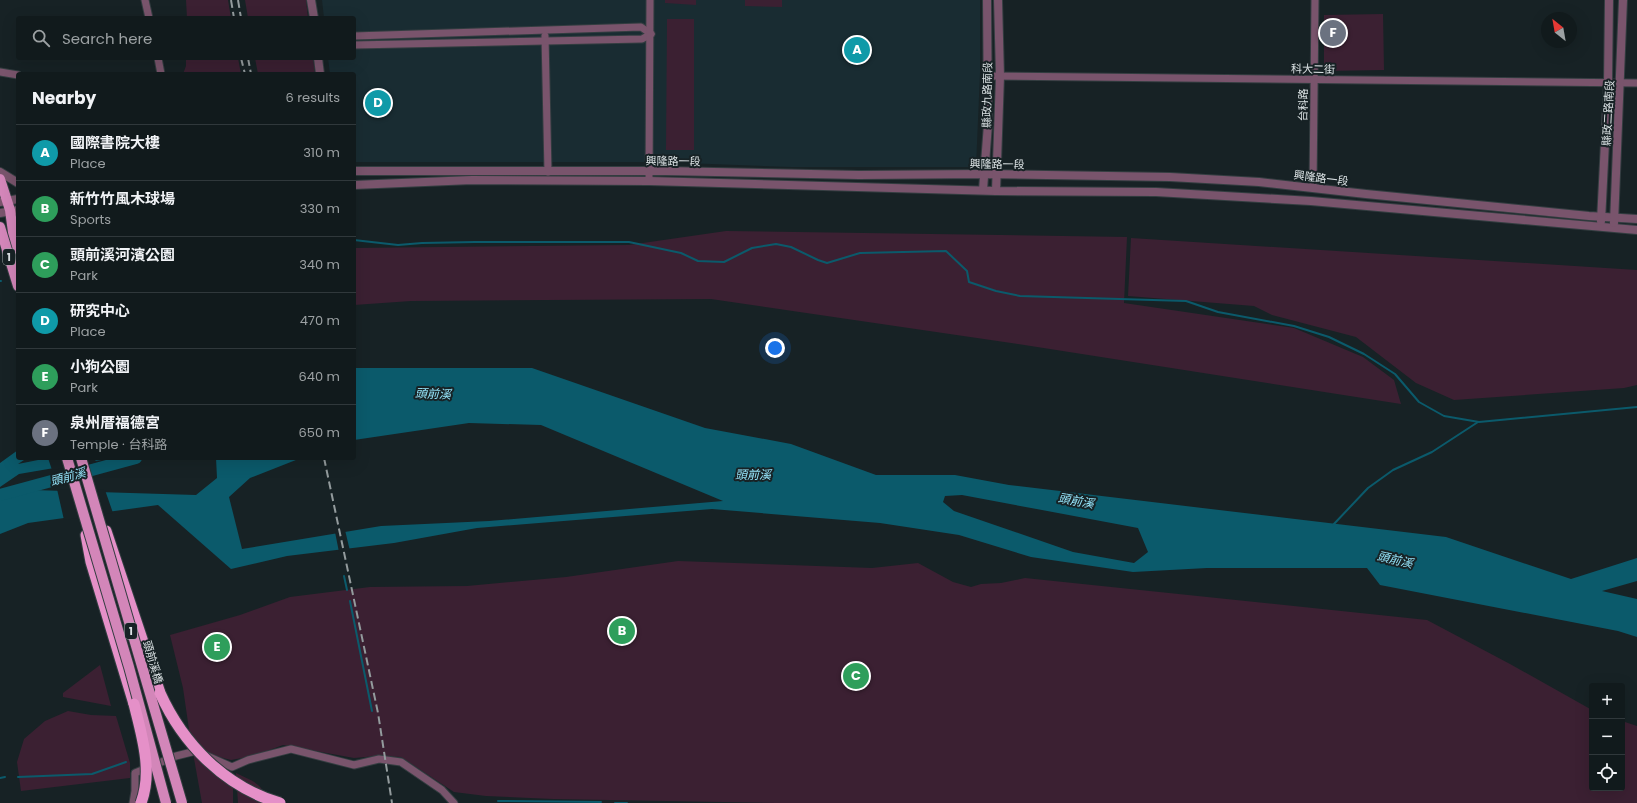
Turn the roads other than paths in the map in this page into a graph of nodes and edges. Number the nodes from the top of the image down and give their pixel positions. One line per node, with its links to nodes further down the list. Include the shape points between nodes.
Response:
1 (146, 0): 9 (street)
2 (311, 0): 10 (street)
3 (650, 0): 12 (street)
4 (987, 0): 22 (street, 縣政九路南段)
5 (998, 0): 23 (street, 縣政九路南段)
6 (1315, 0): 24 (street, 台科路)
7 (1609, 0): 25 (street, 縣政二路南段)
8 (1624, 0): 26 (street, 縣政二路南段)
9 (149, 16)
10 (314, 16)
11 (545, 30): 12 (street, via 641,27); 13 (street); 14 (street)
12 (651, 34): 14 (street, via 642,39); 31 (street)
13 (356, 36)
14 (545, 40): 15 (street); 30 (street)
15 (356, 45)
16 (158, 60): 19 (street)
17 (318, 60): 20 (street)
18 (0, 72): 21 (street)
19 (161, 72)
20 (320, 72)
21 (16, 75)
22 (988, 76): 23 (street, 科大二街); 32 (street, 縣政九路南段)
23 (1000, 76): 24 (street, 科大二街); 33 (street, 縣政九路南段)
24 (1314, 80): 25 (street, 科大二街); 38 (street, 台科路)
25 (1608, 83): 26 (street, 科大二街); 44 (street, 縣政二路南段)
26 (1621, 83): 27 (street, 科大二街); 45 (street, 縣政二路南段)
27 (1637, 83)
28 (356, 171): 30 (street, 興隆路一段)
29 (0, 172): 36 (street)
30 (548, 172): 31 (street, 興隆路一段)
31 (649, 172): 32 (street, 興隆路一段); 35 (street)
32 (984, 174): 33 (street, 興隆路一段); 39 (street, 縣政九路南段)
33 (996, 175): 38 (street, 興隆路一段, via 1170,177); 40 (street, 縣政九路南段)
34 (0, 179): 42 (main road, 1)
35 (649, 181): 37 (street, 興隆路一段, via 472,180); 39 (street, 興隆路一段)
36 (16, 182)
37 (356, 185)
38 (1313, 187): 44 (street, 興隆路一段)
39 (982, 190): 40 (street, 興隆路一段)
40 (996, 191): 47 (street, 興隆路一段, via 1164,192 1311,201)
41 (16, 199): 42 (street)
42 (3, 201): 43 (main road, 1)
43 (10, 213): 51 (main road, 1)
44 (1602, 216): 45 (street, 興隆路一段); 47 (street, 縣政二路南段)
45 (1614, 218): 46 (street, 興隆路一段); 49 (street, 縣政二路南段)
46 (1637, 219)
47 (1600, 226): 49 (street, 興隆路一段)
48 (0, 227): 52 (main road, 1)
49 (1614, 227): 50 (street, 興隆路一段)
50 (1637, 230)
51 (16, 242)
52 (16, 279)
53 (68, 460): 56 (main road, 1, bridge)
54 (82, 460): 55 (main road, 頭前溪橋 / 1, bridge)
55 (88, 482): 60 (main road, 頭前溪橋 / 1, bridge); 61 (highway, bridge, via 115,554 160,693 175,722 193,746 222,773 239,785)
56 (75, 485): 58 (highway, bridge, via 91,562 134,704 145,750 145,782); 59 (main road, 1, bridge)
57 (132, 803): 62 (street, via 135,773 176,756 196,751 232,767 248,760 291,749 354,765 379,759 402,762 442,790)
58 (141, 803)
59 (166, 803)
60 (182, 803)
61 (280, 803)
62 (454, 803)

